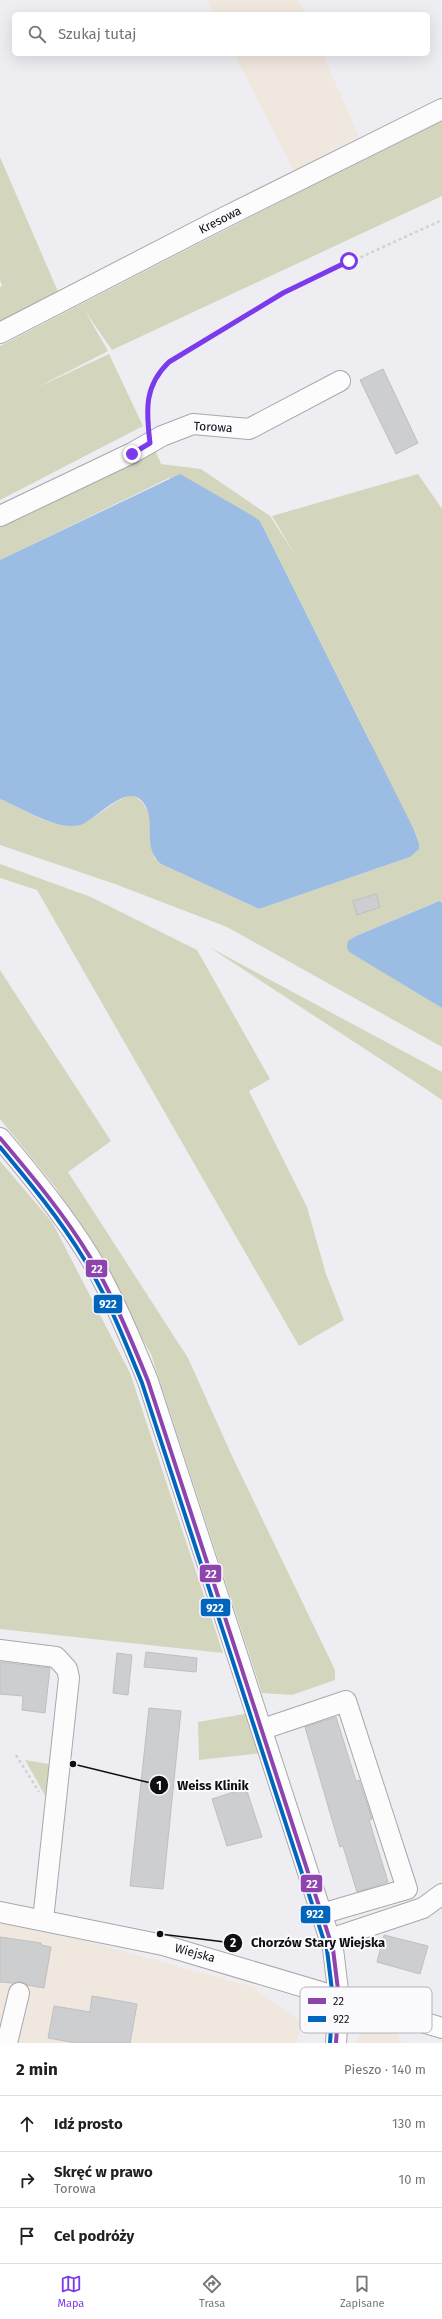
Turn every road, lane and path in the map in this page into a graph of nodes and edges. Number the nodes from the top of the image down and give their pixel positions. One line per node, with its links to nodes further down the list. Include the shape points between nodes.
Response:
1 (442, 109): 3 (street, Kresowa)
2 (442, 220): 5 (path, via 283,293 169,362 152,382 147,420)
3 (0, 333)
4 (340, 381): 5 (street, Torowa, via 249,429 193,424)
5 (150, 443): 6 (street, Torowa, via 132,454)
6 (0, 516)
7 (0, 1138): 9 (street, via 69,1227 98,1272 123,1320 148,1381)
8 (0, 1650): 11 (street, via 56,1657 67,1669)
9 (263, 1729): 14 (street); 14 (street, via 346,1701 407,1889)
10 (16, 1755): 11 (path, via 49,1809)
11 (53, 1809): 15 (street)
12 (442, 1894): 16 (street, via 422,1908)
13 (0, 1912): 15 (street, Wiejska)
14 (322, 1914): 16 (street)
15 (43, 1920): 17 (street, Wiejska, via 163,1945)
16 (330, 1939): 18 (street)
17 (302, 1987)
18 (338, 1987)
19 (19, 1993): 23 (street)
20 (432, 2025): 21 (street, Wiejska)
21 (442, 2028)
22 (337, 2033): 24 (street)
23 (7, 2043)
24 (336, 2043)

